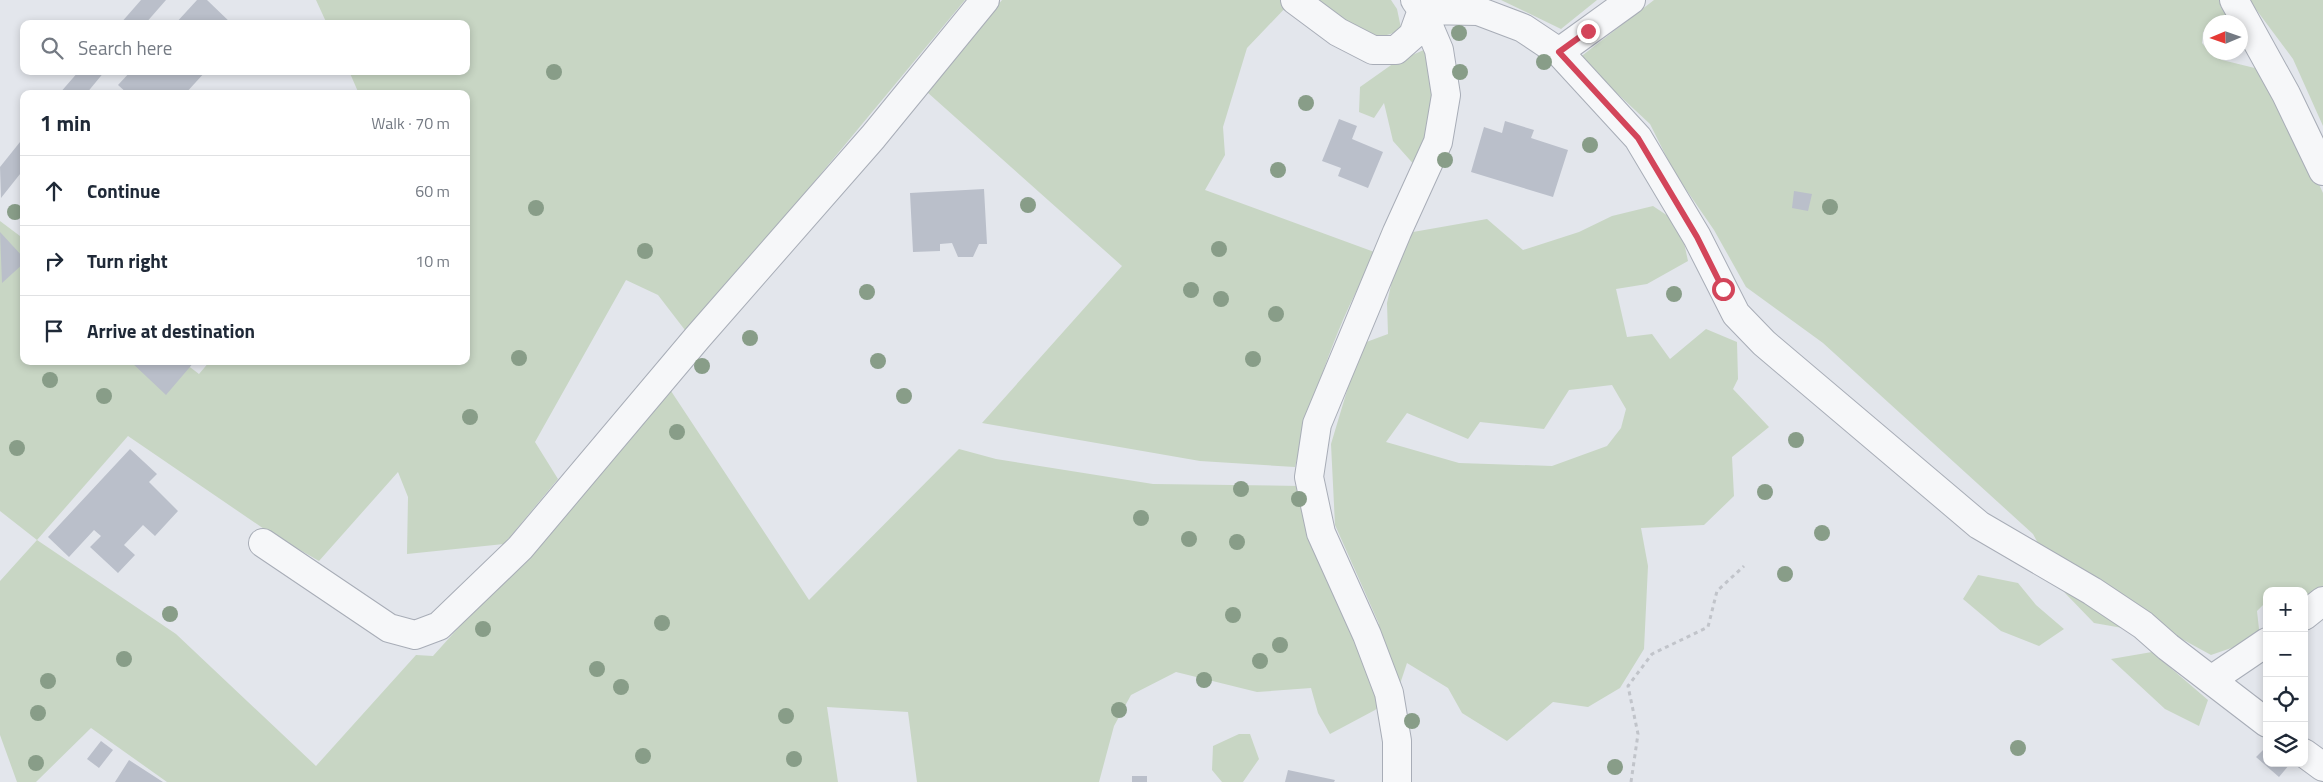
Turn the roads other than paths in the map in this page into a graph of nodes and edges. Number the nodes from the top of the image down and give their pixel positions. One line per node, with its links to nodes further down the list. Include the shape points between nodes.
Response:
1 (985, 0): 8 (street, via 873,138 696,338 520,548 439,626 415,636 389,628)
2 (1295, 0): 5 (street, via 1338,32 1373,50 1396,50 1413,34)
3 (1631, 0): 6 (street)
4 (2234, 0): 7 (street, via 2286,94)
5 (1418, 5): 6 (street, via 1478,11 1523,28); 16 (street, via 1439,50 1446,95 1438,142 1323,408 1308,477 1321,533 1367,634 1389,693 1398,741)
6 (1559, 52): 12 (street, via 1638,138 1697,237 1736,314 1764,343 1979,524 2143,625)
7 (2323, 171)
8 (263, 543)
9 (2323, 602): 10 (street)
10 (2308, 613)
11 (2263, 645): 12 (street)
12 (2211, 680): 13 (street)
13 (2266, 722)
14 (2308, 755): 15 (street)
15 (2323, 767)
16 (1397, 782)

